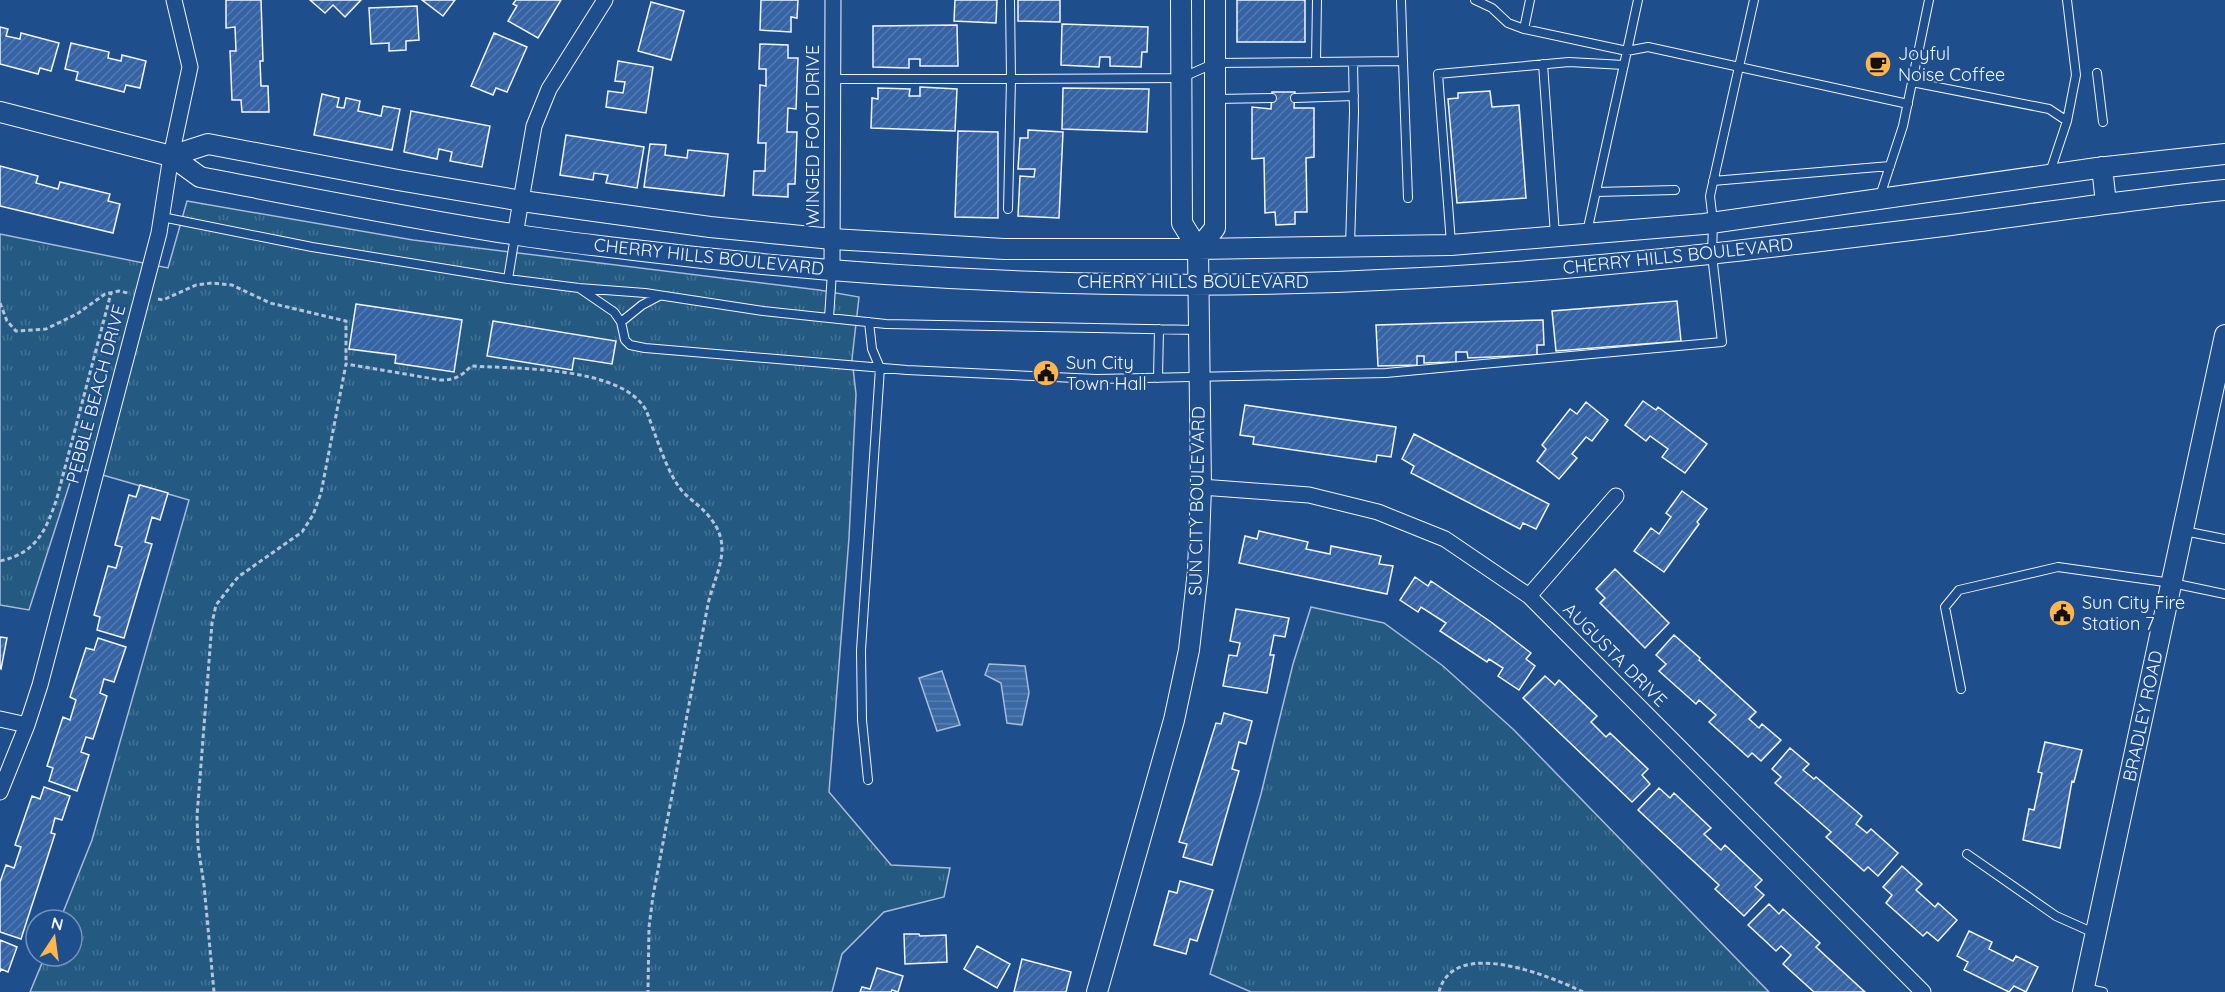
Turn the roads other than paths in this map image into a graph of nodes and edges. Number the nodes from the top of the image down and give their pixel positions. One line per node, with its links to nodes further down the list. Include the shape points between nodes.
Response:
1 (174, 0): 38 (street, PEBBLE BEACH DRIVE, via 190,67)
2 (605, 0): 48 (street, via 549,90 534,126)
3 (833, 0): 26 (street, WINGED FOOT DRIVE)
4 (1010, 0): 27 (lane)
5 (1181, 0): 25 (street)
6 (1215, 0): 20 (street)
7 (1317, 0): 18 (lane)
8 (1401, 0): 17 (lane)
9 (1474, 0): 15 (lane)
10 (1530, 0): 15 (lane)
11 (1638, 0): 16 (lane)
12 (1754, 0): 23 (lane)
13 (1929, 0): 28 (lane)
14 (2067, 0): 35 (lane, via 2076,75)
15 (1524, 29): 16 (lane)
16 (1627, 51): 22 (lane); 23 (lane, via 1648,47)
17 (1403, 61): 19 (lane); 46 (lane)
18 (1316, 62): 19 (lane); 20 (lane)
19 (1353, 62): 29 (lane)
20 (1215, 63): 25 (lane); 32 (street)
21 (1543, 64): 22 (lane); 55 (lane); 57 (lane, via 1438,74)
22 (1624, 65): 45 (lane)
23 (1739, 67): 33 (lane); 42 (lane)
24 (2097, 73): 36 (lane)
25 (1181, 78): 27 (lane); 59 (street, via 1182,223)
26 (833, 79): 27 (lane); 56 (street, WINGED FOOT DRIVE)
27 (1011, 79): 50 (lane)
28 (1912, 82): 33 (lane); 35 (lane, via 2049,109)
29 (1354, 96): 31 (lane); 58 (lane)
30 (1272, 98): 32 (lane)
31 (1295, 98)
32 (1216, 99): 59 (street, via 1215,228)
33 (1908, 104): 39 (lane)
34 (0, 112): 38 (street, CHERRY HILLS BOULEVARD)
35 (2067, 121): 41 (lane)
36 (2103, 122)
37 (2225, 154): 40 (street, CHERRY HILLS BOULEVARD)
38 (171, 156): 48 (street, CHERRY HILLS BOULEVARD, via 208,144); 51 (street, PEBBLE BEACH DRIVE); 54 (street, CHERRY HILLS BOULEVARD, via 200,177)
39 (1890, 166): 42 (lane); 47 (lane)
40 (2102, 167): 41 (street, CHERRY HILLS BOULEVARD); 49 (street)
41 (2049, 175): 47 (street, CHERRY HILLS BOULEVARD)
42 (1713, 181): 52 (lane)
43 (1675, 190): 45 (lane)
44 (2225, 190): 49 (street, CHERRY HILLS BOULEVARD)
45 (1596, 192): 53 (lane)
46 (1408, 198)
47 (1879, 199): 52 (street, CHERRY HILLS BOULEVARD)
48 (522, 201): 54 (street); 56 (street, CHERRY HILLS BOULEVARD)
49 (2106, 203): 60 (street, CHERRY HILLS BOULEVARD)
50 (1008, 209)
51 (162, 216): 62 (lane, via 312,248); 85 (street, PEBBLE BEACH DRIVE)
52 (1713, 222): 53 (street, CHERRY HILLS BOULEVARD); 60 (lane)
53 (1586, 233): 55 (street, CHERRY HILLS BOULEVARD)
54 (515, 235): 61 (street, CHERRY HILLS BOULEVARD); 62 (lane)
55 (1556, 236): 57 (street, CHERRY HILLS BOULEVARD)
56 (832, 239): 59 (street, CHERRY HILLS BOULEVARD, via 1004,249); 61 (street, WINGED FOOT DRIVE)
57 (1451, 245): 58 (street, CHERRY HILLS BOULEVARD)
58 (1350, 247): 59 (street, CHERRY HILLS BOULEVARD)
59 (1198, 249): 63 (street, SUN CITY BOULEVARD)
60 (1712, 255): 63 (street, CHERRY HILLS BOULEVARD, via 1419,278); 75 (lane, via 1722,342 1386,373)
61 (832, 270): 63 (street, CHERRY HILLS BOULEVARD, via 1060,283); 66 (lane)
62 (508, 279): 64 (lane)
63 (1198, 284): 70 (street, SUN CITY BOULEVARD)
64 (579, 288): 65 (lane); 67 (lane, via 614,312)
65 (661, 296): 66 (lane); 67 (lane)
66 (830, 318): 68 (lane)
67 (621, 322): 73 (lane, via 625,340 645,348)
68 (869, 322): 69 (lane); 73 (lane, via 872,349)
69 (1159, 329): 70 (lane); 74 (lane)
70 (1198, 330): 75 (street, SUN CITY BOULEVARD)
71 (2225, 335): 72 (street, BRADLEY ROAD)
72 (2222, 361): 78 (street, BRADLEY ROAD)
73 (880, 368): 74 (lane, via 1097,379); 86 (lane, via 861,650)
74 (1158, 378): 75 (lane)
75 (1199, 378): 76 (street, SUN CITY BOULEVARD)
76 (1200, 487): 82 (street, AUGUSTA DRIVE, via 1309,495 1378,512 1445,539); 91 (street, SUN CITY BOULEVARD, via 1198,571 1186,662 1174,720)
77 (1616, 496): 82 (street)
78 (2183, 530): 79 (lane); 80 (street, BRADLEY ROAD)
79 (2225, 539)
80 (2172, 583): 81 (lane); 83 (lane, via 2058,567 1959,590 1945,607); 89 (street, BRADLEY ROAD)
81 (2225, 594)
82 (1529, 596): 92 (street, AUGUSTA DRIVE)
83 (1961, 689)
84 (0, 719): 85 (street)
85 (27, 725): 87 (street, PEBBLE BEACH DRIVE)
86 (868, 780)
87 (0, 792)
88 (1967, 854): 89 (lane, via 2056,916)
89 (2095, 934): 90 (street, BRADLEY ROAD)
90 (2083, 990): 93 (lane)
91 (1097, 992)
92 (1923, 992)
93 (2103, 992)

